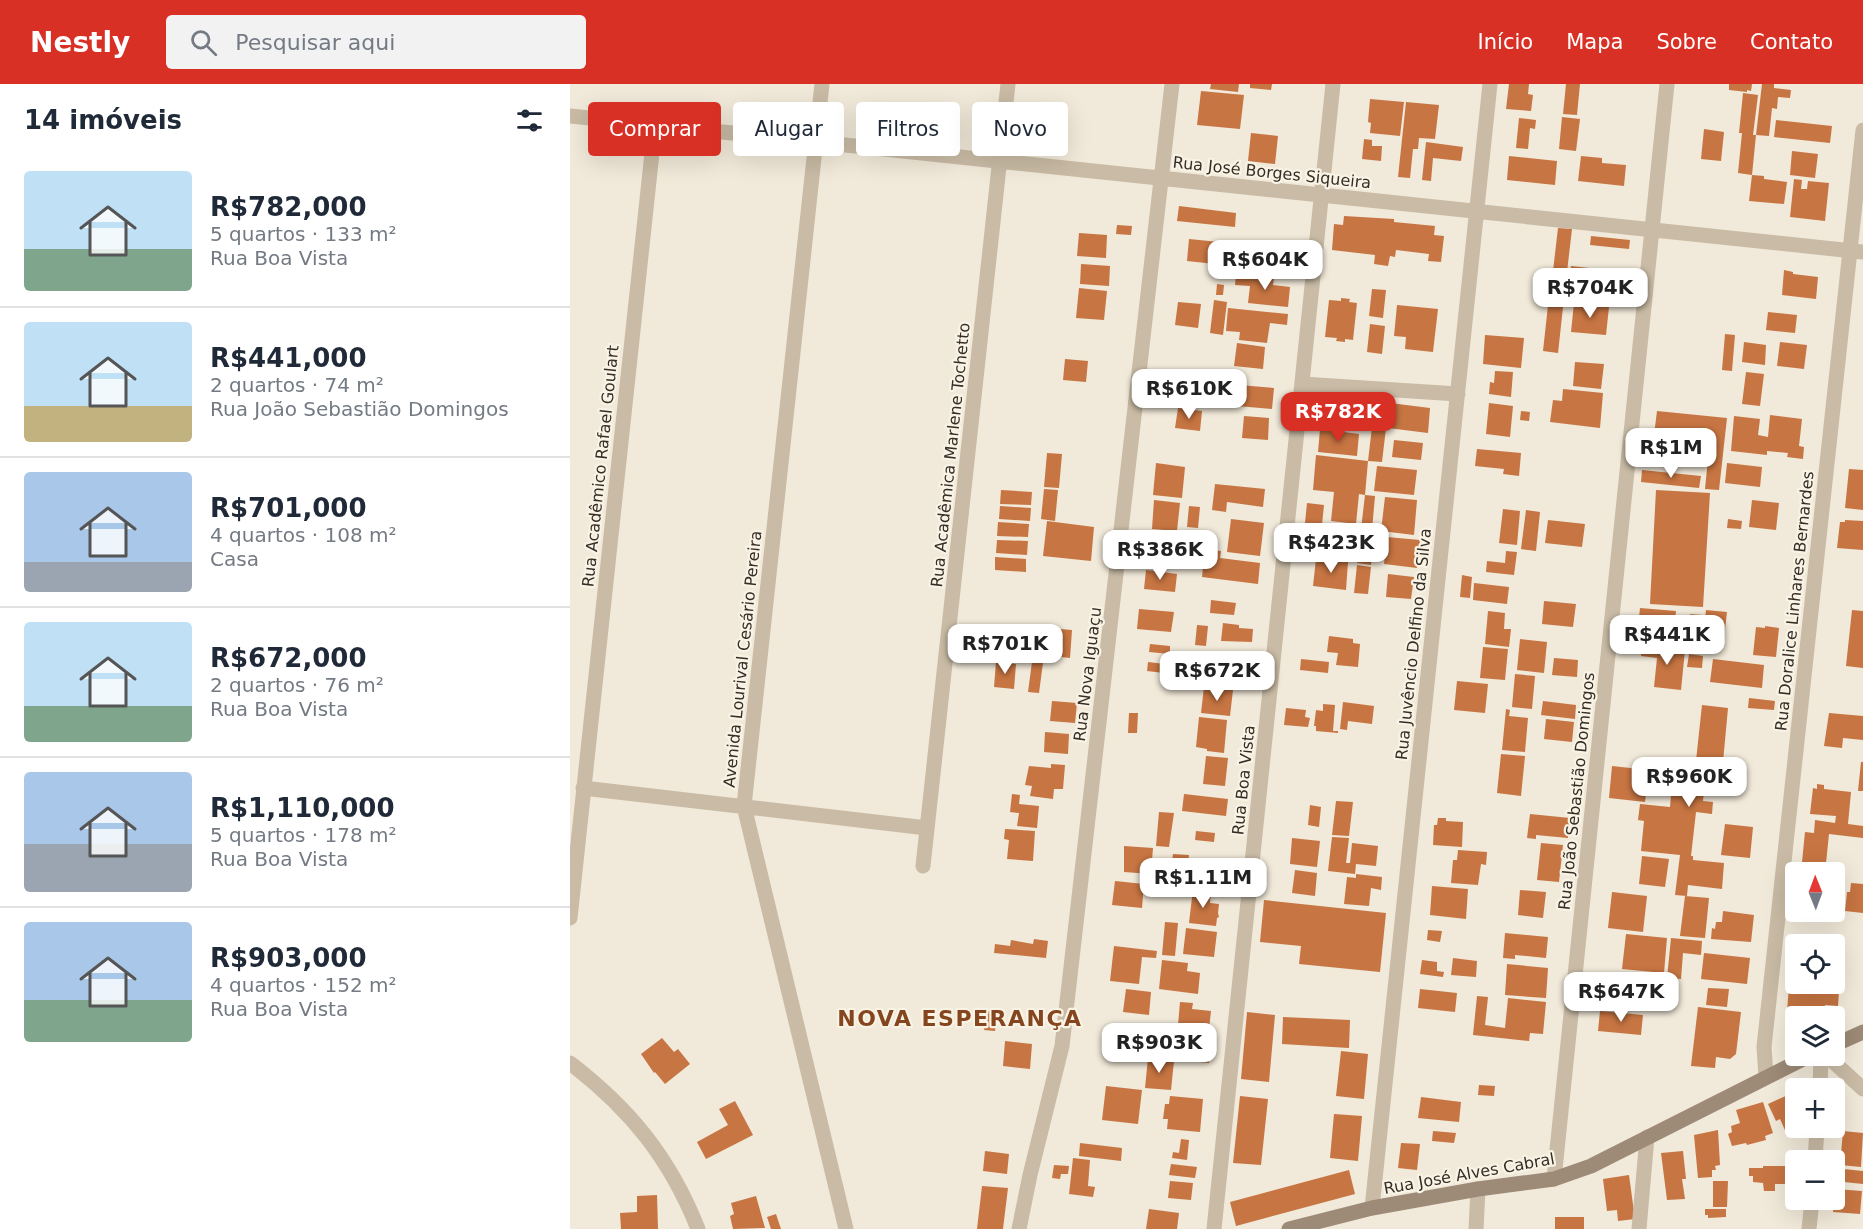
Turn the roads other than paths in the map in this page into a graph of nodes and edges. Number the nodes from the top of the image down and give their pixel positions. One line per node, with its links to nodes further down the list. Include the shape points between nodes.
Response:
1 (822, 84): 7 (street, Avenida Lourival Cesário Pereira)
2 (1008, 84): 14 (street, Rua Acadêmica Marlene Tochetto)
3 (1172, 84): 15 (street, Rua Nova Iguaçu)
4 (1333, 84): 16 (street, Rua Boa Vista)
5 (1491, 84): 17 (street, Rua Juvêncio Delfino da Silva)
6 (1667, 84): 18 (street, Rua João Sebastião Domingos)
7 (820, 102)
8 (570, 116): 9 (street, Rua José Borges Siqueira)
9 (588, 118)
10 (1863, 130): 19 (street, Rua Doralice Linhares Bernardes)
11 (844, 145): 14 (street, Rua José Borges Siqueira)
12 (653, 156): 22 (street, Rua Acadêmico Rafael Goulart)
13 (814, 156): 23 (street, Avenida Lourival Cesário Pereira)
14 (1000, 161): 15 (street, Rua José Borges Siqueira); 24 (street, Rua Acadêmica Marlene Tochetto)
15 (1162, 178): 16 (street, Rua José Borges Siqueira); 41 (street, Rua Nova Iguaçu, via 1062,1046)
16 (1321, 195): 17 (street, Rua José Borges Siqueira); 20 (street, Rua Boa Vista)
17 (1477, 211): 18 (street, Rua José Borges Siqueira); 21 (street, Rua Juvêncio Delfino da Silva)
18 (1652, 230): 19 (street, Rua José Borges Siqueira); 35 (street, Rua João Sebastião Domingos)
19 (1856, 251): 32 (street, Rua Doralice Linhares Bernardes, via 1765,1036)
20 (1302, 384): 21 (street); 42 (street, Rua Boa Vista)
21 (1458, 394): 37 (street, Rua Juvêncio Delfino da Silva)
22 (583, 788): 23 (street); 26 (street, Rua Acadêmico Rafael Goulart)
23 (744, 806): 24 (street); 40 (street, Avenida Lourival Cesário Pereira)
24 (927, 828): 25 (street, Rua Acadêmica Marlene Tochetto)
25 (923, 866)
26 (570, 918)
27 (1863, 1032): 28 (main road)
28 (1845, 1039)
29 (570, 1063): 39 (street, via 648,1138 670,1168)
30 (1789, 1066): 32 (main road, Rua José Alves Cabral)
31 (1838, 1066): 33 (street)
32 (1766, 1077): 34 (main road, Rua José Alves Cabral)
33 (1863, 1089)
34 (1647, 1137): 35 (main road, Rua José Alves Cabral, via 1591,1166); 45 (street)
35 (1554, 1179): 36 (main road, Rua José Alves Cabral)
36 (1478, 1188): 37 (main road, Rua José Alves Cabral); 44 (street)
37 (1372, 1208): 43 (main road, Rua José Alves Cabral)
38 (1811, 1210): 46 (street)
39 (698, 1229)
40 (846, 1229)
41 (1019, 1229)
42 (1214, 1229)
43 (1289, 1229)
44 (1476, 1229)
45 (1639, 1229)
46 (1809, 1229)

